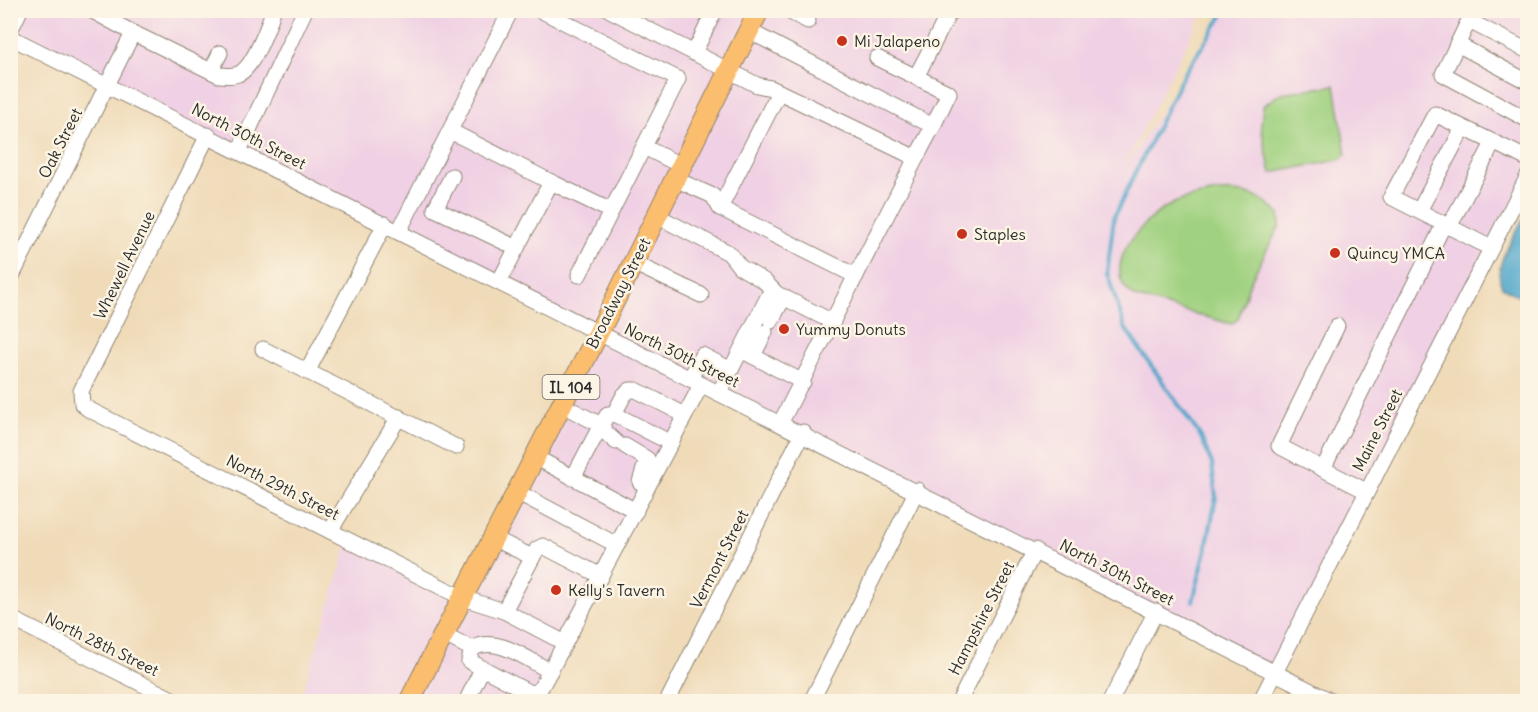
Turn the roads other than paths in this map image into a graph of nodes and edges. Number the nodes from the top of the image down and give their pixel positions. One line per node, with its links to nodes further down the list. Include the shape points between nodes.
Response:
1 (20, 10): 14 (street)
2 (273, 10): 23 (street, via 262,40 242,72 230,76)
3 (304, 10): 36 (street)
4 (511, 10): 32 (street)
5 (540, 10): 35 (street, via 678,79)
6 (715, 10): 21 (street)
7 (759, 10): 15 (main road, Broadway Street / IL 104)
8 (786, 10): 13 (street)
9 (94, 11): 16 (street)
10 (618, 12): 21 (street)
11 (949, 13): 25 (street)
12 (1472, 16): 18 (street); 19 (street)
13 (808, 21)
14 (10, 31)
15 (749, 31): 24 (main road, Broadway Street / IL 104); 30 (street)
16 (133, 33): 23 (street); 27 (street, Oak Street)
17 (10, 38): 27 (street, North 30th Street)
18 (1457, 44): 26 (street); 29 (street, via 1443,74)
19 (1527, 51)
20 (220, 53): 23 (street)
21 (694, 53): 24 (street)
22 (876, 58): 25 (street)
23 (211, 71)
24 (729, 71): 28 (street); 39 (main road, Broadway Street / IL 104)
25 (916, 77): 30 (street, via 949,93)
26 (1527, 82)
27 (108, 86): 33 (street, North 30th Street); 55 (street, Oak Street)
28 (778, 92): 37 (street); 43 (street)
29 (1527, 120)
30 (933, 126): 37 (street)
31 (1463, 128): 34 (street); 44 (street); 44 (street, via 1435,114 1402,176 1391,197)
32 (450, 131): 42 (street); 49 (street)
33 (208, 135): 36 (street, North 30th Street); 70 (street, Whewell Avenue, via 81,391 80,398)
34 (1493, 143): 38 (street); 48 (street)
35 (644, 147): 39 (street); 45 (street)
36 (239, 151): 47 (street, North 30th Street)
37 (916, 158): 54 (street)
38 (1527, 159)
39 (679, 173): 43 (street, via 713,196); 46 (main road, Broadway Street / IL 104)
40 (452, 176): 50 (street, via 435,209)
41 (1527, 176): 51 (street, Maine Street)
42 (551, 182): 45 (street); 50 (street)
43 (720, 208): 54 (street)
44 (1419, 211): 48 (street)
45 (611, 212): 53 (street)
46 (657, 216): 52 (main road, Broadway Street / IL 104); 57 (street, via 729,252 740,267)
47 (385, 224): 49 (street, North 30th Street); 65 (street)
48 (1447, 225): 51 (street); 80 (street)
49 (399, 231): 56 (street, North 30th Street)
50 (517, 248): 56 (street)
51 (1491, 248): 83 (street, Maine Street)
52 (633, 263): 58 (street); 61 (main road, Broadway Street / IL 104)
53 (579, 275)
54 (856, 276): 59 (street)
55 (10, 280)
56 (499, 282): 61 (street, North 30th Street)
57 (778, 293): 59 (street); 63 (street); 63 (street, via 768,327)
58 (701, 295)
59 (833, 322): 67 (street)
60 (1337, 326): 80 (street, via 1279,446)
61 (598, 334): 66 (street, North 30th Street); 69 (main road, Broadway Street / IL 104)
62 (263, 349): 65 (street)
63 (747, 353): 64 (street); 67 (street)
64 (731, 370): 66 (street, via 702,355); 68 (street)
65 (307, 372): 73 (street)
66 (695, 382): 68 (street, North 30th Street); 72 (street)
67 (803, 382): 74 (street)
68 (719, 393): 74 (street, North 30th Street)
69 (562, 405): 75 (street); 79 (main road, Broadway Street / IL 104)
70 (87, 409): 86 (street, North 29th Street)
71 (614, 414): 72 (street, via 624,395 636,390); 75 (street, via 608,414); 77 (street)
72 (686, 415): 77 (street)
73 (399, 417): 78 (street); 86 (street)
74 (781, 422): 76 (street, North 30th Street)
75 (601, 425): 81 (street); 85 (street, via 620,444 647,459)
76 (803, 432): 82 (street, North 30th Street); 105 (street, Vermont Street)
77 (671, 443): 85 (street)
78 (456, 447)
79 (535, 458): 81 (street); 84 (main road, Broadway Street / IL 104)
80 (1323, 469): 83 (street)
81 (573, 478): 85 (street)
82 (917, 490): 89 (street, North 30th Street); 106 (street)
83 (1366, 491): 101 (street, Maine Street)
84 (517, 492): 87 (main road, Broadway Street / IL 104); 88 (street)
85 (639, 504): 88 (street)
86 (330, 531): 92 (street, North 29th Street)
87 (493, 538): 90 (street); 92 (main road, Broadway Street / IL 104)
88 (617, 545): 91 (street)
89 (1035, 550): 94 (street, North 30th Street); 107 (street, Hampshire Street)
90 (532, 557): 91 (street, via 543,546); 93 (street)
91 (601, 576): 97 (street)
92 (463, 598): 93 (street, North 29th Street); 96 (main road, Broadway Street / IL 104)
93 (504, 611): 97 (street, North 29th Street)
94 (1156, 611): 101 (street, North 30th Street); 108 (street)
95 (10, 618): 102 (street, North 28th Street)
96 (443, 634): 98 (street); 103 (main road, Broadway Street / IL 104)
97 (565, 643): 100 (street)
98 (472, 649): 99 (street, via 469,661); 100 (street, via 480,644 498,645)
99 (482, 669): 100 (street, via 530,693 539,692); 104 (street)
100 (550, 671)
101 (1274, 673): 109 (street, Maine Street); 110 (street, North 30th Street)
102 (178, 702)
103 (409, 702)
104 (466, 702)
105 (667, 702)
106 (811, 702)
107 (959, 702)
108 (1110, 702)
109 (1260, 702)
110 (1333, 702)

